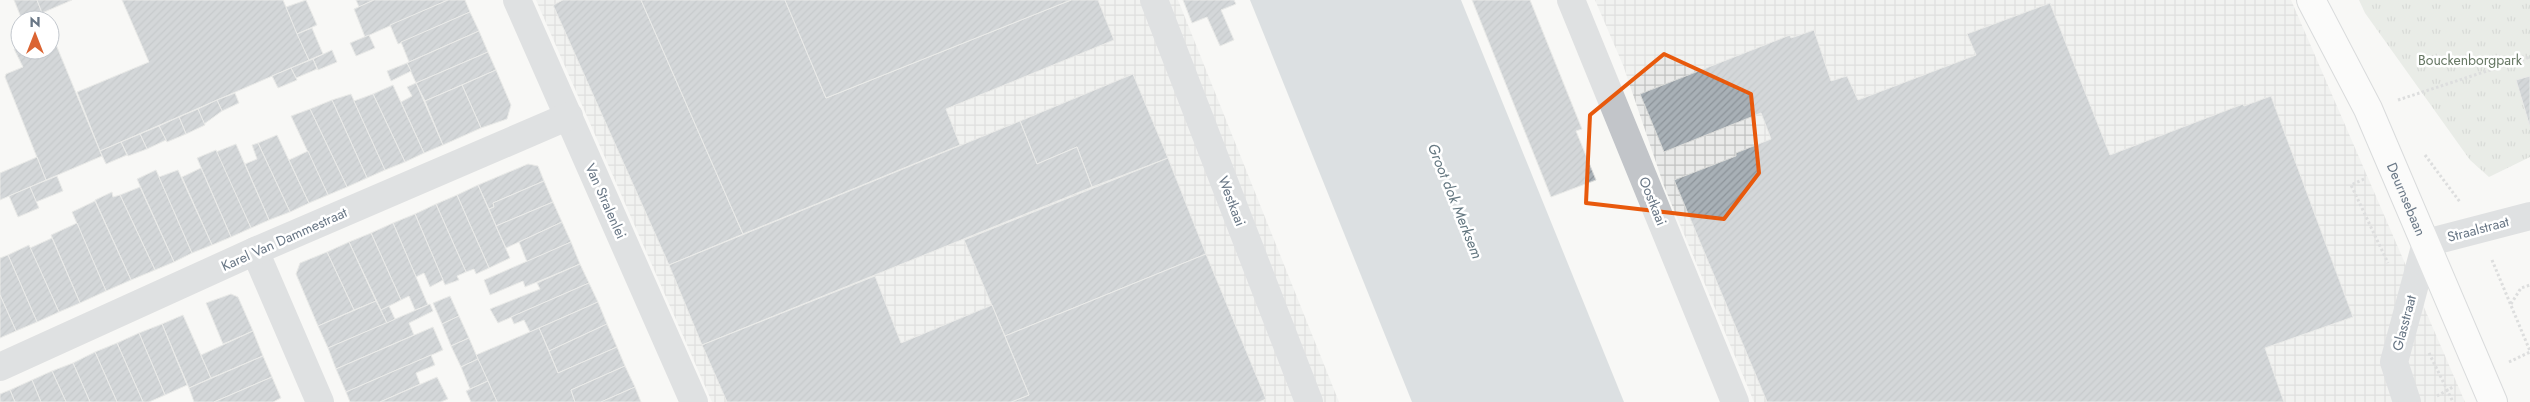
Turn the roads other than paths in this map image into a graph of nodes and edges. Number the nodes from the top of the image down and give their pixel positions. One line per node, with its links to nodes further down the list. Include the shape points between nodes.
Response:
1 (518, 0): 5 (street, Van Stralenlei)
2 (1154, 0): 12 (street, Westkaai)
3 (1571, 0): 13 (street, Oostkaai)
4 (2311, 0): 7 (main road, Deurnsebaan, via 2368,109)
5 (569, 116): 8 (street, Karel Van Dammestraat); 11 (street, Van Stralenlei)
6 (2530, 216): 7 (street, Straalstraat)
7 (2426, 243): 14 (street, Glasstraat, via 2394,362); 15 (main road, Deurnsebaan)
8 (255, 251): 9 (street, Karel Van Dammestraat); 10 (street)
9 (0, 367)
10 (320, 402)
11 (694, 402)
12 (1309, 402)
13 (1735, 402)
14 (2407, 402)
15 (2493, 402)

